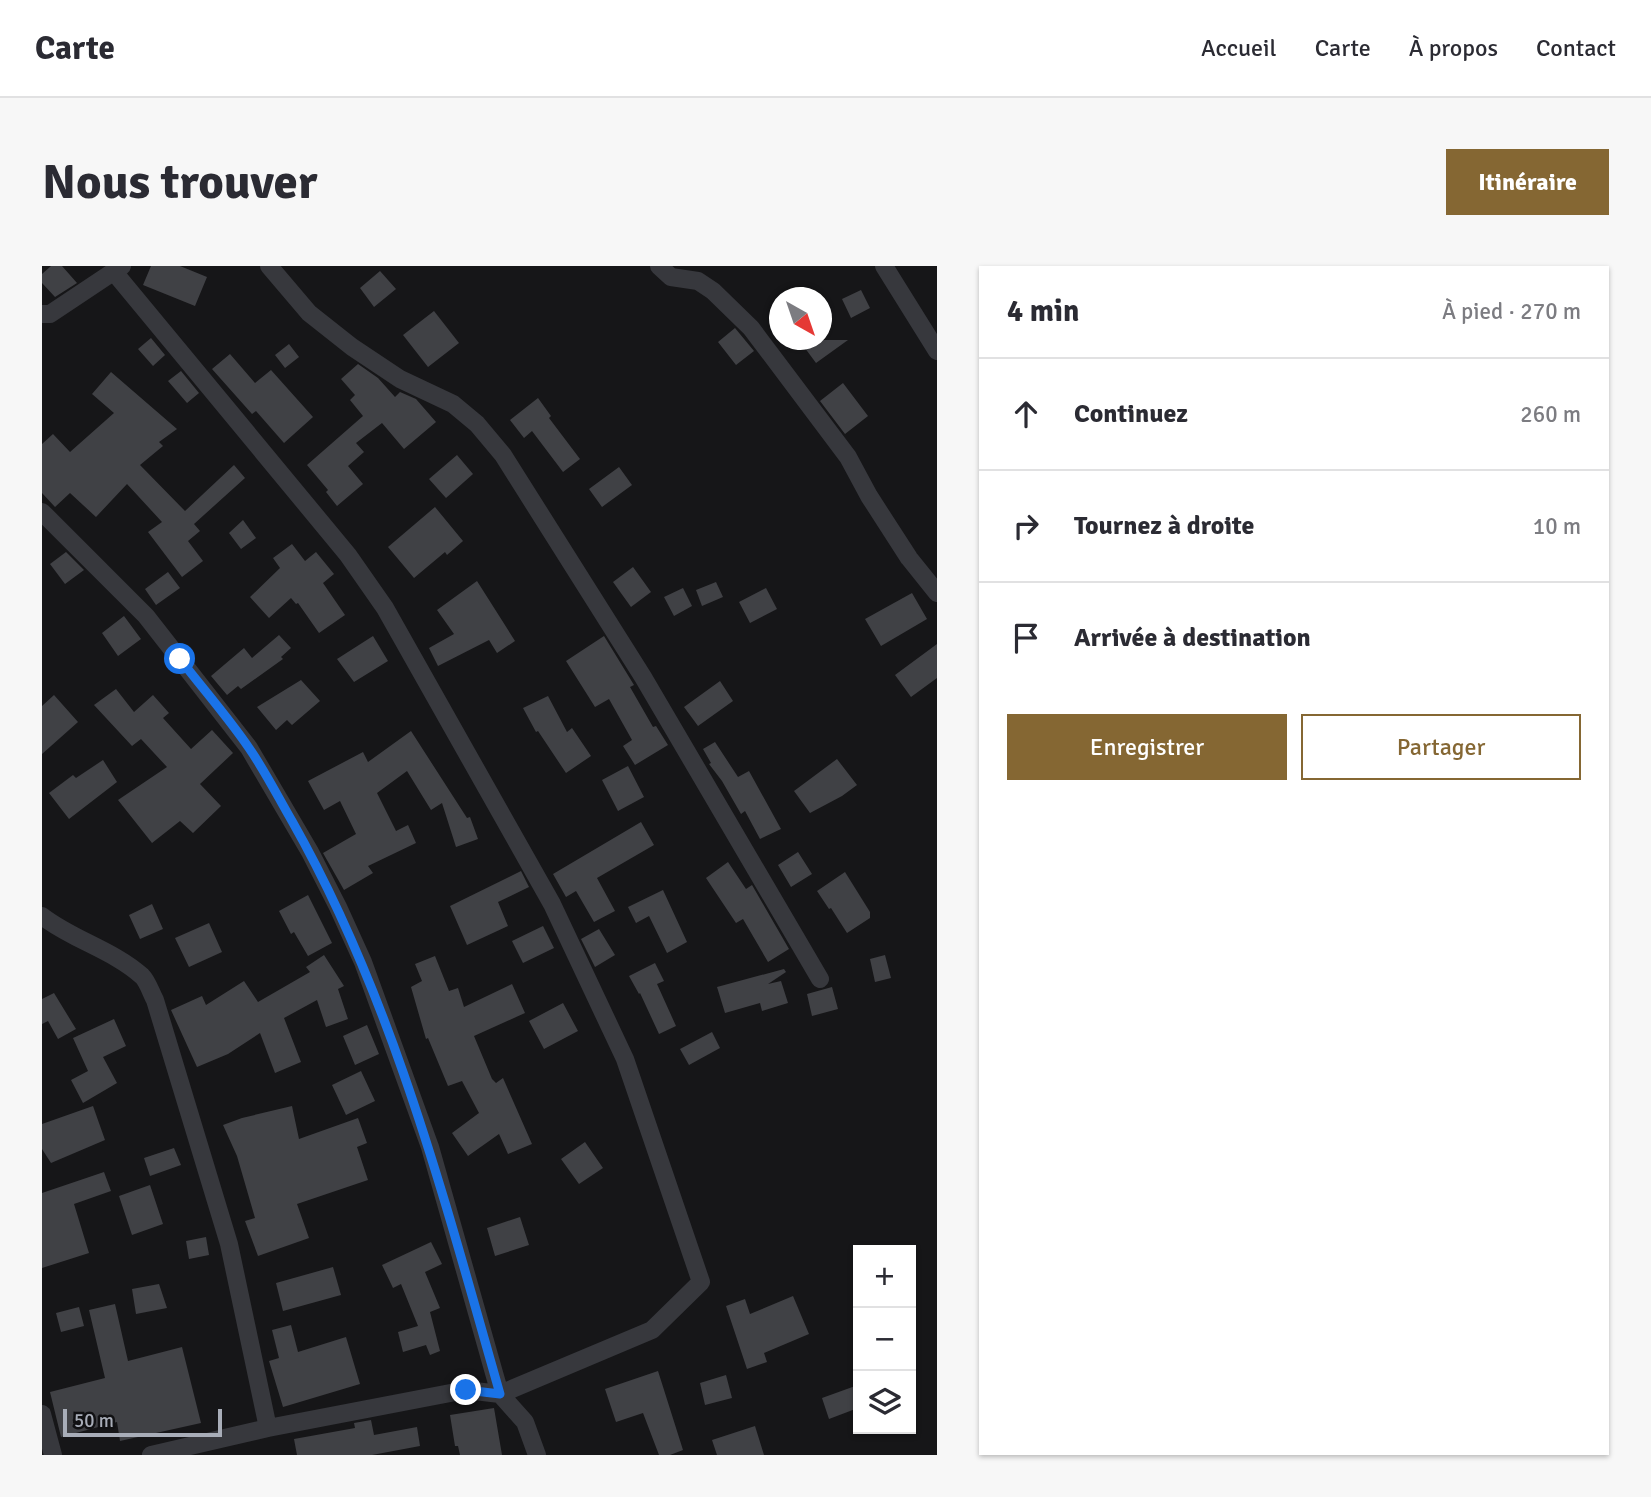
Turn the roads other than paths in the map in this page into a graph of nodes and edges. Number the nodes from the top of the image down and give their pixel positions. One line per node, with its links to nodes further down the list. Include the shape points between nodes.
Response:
1 (269, 266): 10 (street, via 309,313 400,379 453,404 503,455 643,677)
2 (659, 266): 8 (street, via 671,277 698,281 713,291 751,328 848,457 909,558)
3 (884, 266): 6 (street)
4 (118, 269): 5 (street, via 50,314); 11 (street, via 348,555 385,608 552,904 625,1059 701,1282 652,1330)
5 (42, 314)
6 (937, 351)
7 (42, 512): 11 (street, via 146,616 249,748 321,874 363,962 430,1147)
8 (937, 593)
9 (42, 916): 13 (street, via 144,978 155,1000 229,1244)
10 (820, 979)
11 (500, 1394): 13 (street, via 466,1390); 17 (street, via 525,1422)
12 (42, 1413): 15 (street)
13 (268, 1428): 14 (street)
14 (212, 1449): 16 (street)
15 (53, 1455)
16 (151, 1455)
17 (537, 1455)

